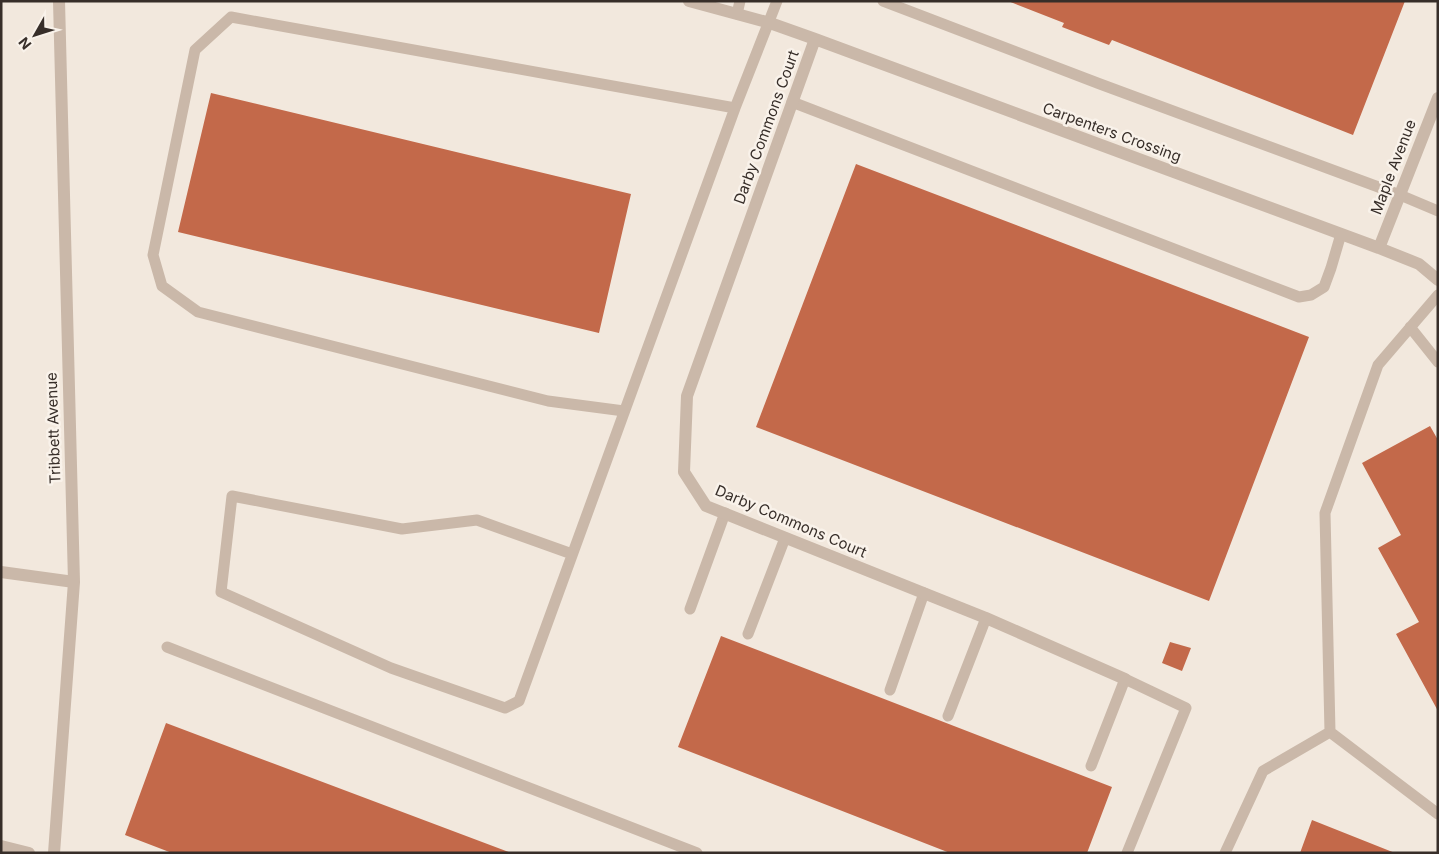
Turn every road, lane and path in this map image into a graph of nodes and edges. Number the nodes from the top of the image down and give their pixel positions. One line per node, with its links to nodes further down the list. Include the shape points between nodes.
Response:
1 (59, 1): 25 (street, Tribbett Avenue)
2 (689, 1): 6 (street, Carpenters Crossing)
3 (740, 1): 6 (lane)
4 (778, 1): 7 (lane)
5 (883, 1): 12 (lane)
6 (737, 14): 7 (street, Carpenters Crossing)
7 (770, 23): 8 (street, Carpenters Crossing); 11 (lane)
8 (815, 39): 10 (street, Darby Commons Court); 14 (street, Carpenters Crossing)
9 (1438, 98): 12 (street, Maple Avenue)
10 (792, 102): 14 (lane, via 1299,296 1311,295 1324,287); 21 (street, Darby Commons Court, via 686,396 684,472 706,506)
11 (735, 108): 20 (lane); 20 (lane, via 232,17 195,50 152,255 162,286 198,312 548,401)
12 (1400, 195): 13 (lane); 15 (street, Maple Avenue)
13 (1438, 211)
14 (1341, 234): 15 (street, Carpenters Crossing)
15 (1379, 248): 16 (street, Carpenters Crossing, via 1418,264)
16 (1438, 280)
17 (1438, 295): 18 (lane)
18 (1410, 327): 19 (lane); 34 (lane, via 1378,365 1325,513)
19 (1438, 362)
20 (624, 411): 23 (lane)
21 (725, 513): 22 (street, Darby Commons Court); 27 (lane)
22 (786, 538): 26 (street, Darby Commons Court); 29 (lane)
23 (572, 554): 23 (lane, via 519,701 505,708 391,668 221,592 232,496 402,529 477,520)
24 (1, 572): 25 (street)
25 (74, 582): 39 (street, Tribbett Avenue)
26 (924, 593): 28 (street, Darby Commons Court); 32 (lane)
27 (690, 609)
28 (986, 618): 31 (street, Darby Commons Court); 33 (lane)
29 (748, 634)
30 (167, 647): 40 (lane)
31 (1125, 679): 35 (lane); 41 (lane, via 1186,708)
32 (890, 690)
33 (948, 716)
34 (1330, 732): 36 (lane); 42 (lane, via 1263,771)
35 (1091, 766)
36 (1438, 814)
37 (1, 846): 38 (street)
38 (29, 853)
39 (54, 853)
40 (697, 853)
41 (1127, 853)
42 (1225, 853)

